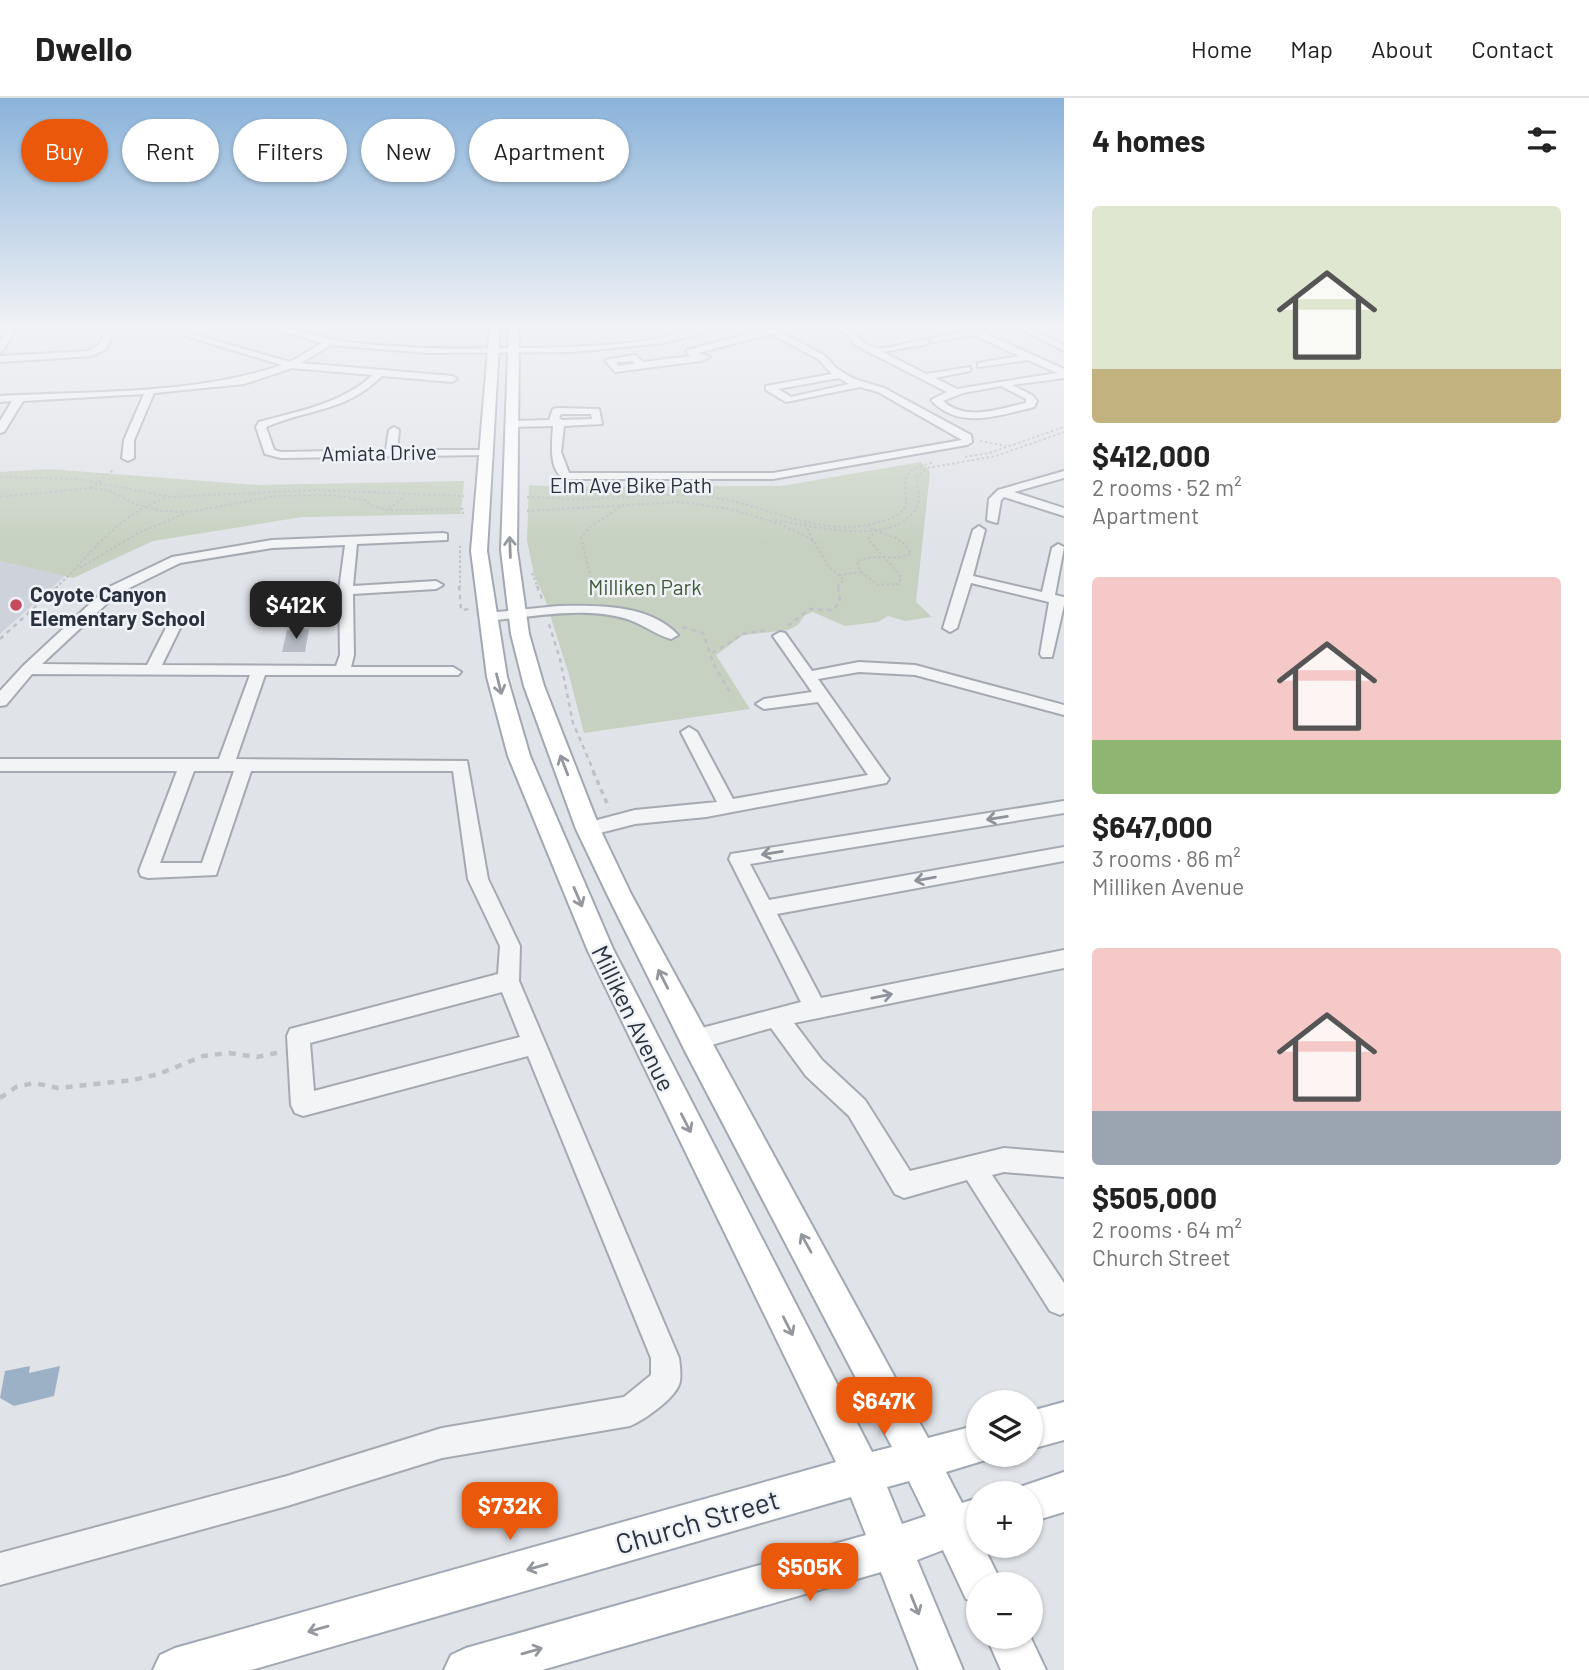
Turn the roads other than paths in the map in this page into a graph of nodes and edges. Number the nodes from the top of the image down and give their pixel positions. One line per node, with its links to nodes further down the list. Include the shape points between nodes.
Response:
1 (19, 399): 10 (street)
2 (146, 399): 14 (street, via 129,440)
3 (344, 399): 12 (street, Amiata Drive, via 263,424 269,452)
4 (489, 399): 13 (main road, Milliken Avenue)
5 (512, 399): 9 (main road, Milliken Avenue)
6 (898, 399): 9 (street, via 967,436 967,442 789,475 565,476 556,452 559,422)
7 (938, 399): 8 (street, via 969,418 1030,405)
8 (1031, 399)
9 (512, 424): 27 (main road, Milliken Avenue, one-way to 9, via 509,550)
10 (0, 430)
11 (394, 430): 12 (street)
12 (391, 452): 13 (street, Amiata Drive)
13 (485, 452): 27 (main road, Milliken Avenue, via 479,551)
14 (128, 458)
15 (1064, 474): 16 (street)
16 (1002, 492): 17 (street); 18 (street, via 995,499)
17 (1064, 512)
18 (993, 520)
19 (979, 530): 23 (street)
20 (443, 537): 21 (street)
21 (349, 540): 25 (street); 33 (street, via 272,544 177,560 112,591)
22 (1058, 548): 26 (street)
23 (966, 578): 26 (street); 29 (street)
24 (436, 585): 25 (street)
25 (346, 590): 36 (street, via 347,655)
26 (1056, 599): 32 (street)
27 (488, 614): 31 (street, via 610,610); 49 (main road, Milliken Avenue, one-way to 27, via 534,686); 65 (main road, Milliken Avenue, one-way to 65, via 497,677 519,756 601,951)
28 (177, 620): 34 (street)
29 (950, 628)
30 (780, 631): 38 (street)
31 (674, 632)
32 (1047, 654)
33 (28, 669): 34 (street); 40 (street)
34 (152, 670): 35 (street)
35 (259, 671): 36 (street); 46 (street)
36 (342, 671): 37 (street)
37 (453, 672)
38 (809, 676): 39 (street); 42 (street, via 859,667 915,670)
39 (822, 696): 41 (street); 47 (street, via 880,779)
40 (0, 702)
41 (764, 704)
42 (1064, 710)
43 (690, 732): 47 (street)
44 (0, 765): 45 (street)
45 (188, 765): 46 (street); 46 (street, via 148,871 209,870)
46 (234, 765): 53 (street, via 461,765 478,878 510,946)
47 (728, 806): 49 (street, via 635,817)
48 (1064, 807): 51 (street, one-way to 51, via 738,859)
49 (588, 829): 56 (main road, Milliken Avenue, one-way to 49)
50 (1064, 854): 51 (street, one-way to 51)
51 (763, 908): 54 (street)
52 (1064, 959): 54 (street, one-way to 52)
53 (508, 981): 57 (street); 57 (street, via 298,1036 303,1105)
54 (815, 1009): 55 (street)
55 (776, 1017): 56 (street); 59 (street, via 814,1068 857,1108 904,1185)
56 (694, 1040): 64 (main road, Milliken Avenue, one-way to 56)
57 (534, 1044): 70 (street, via 665,1358 666,1382 630,1411 442,1443 287,1491)
58 (1064, 1165): 59 (street, via 1004,1160)
59 (972, 1166): 60 (street)
60 (1060, 1301)
61 (1064, 1421): 62 (main road)
62 (1043, 1427)
63 (966, 1447): 64 (main road, Church Street)
64 (920, 1460): 65 (main road, Church Street); 68 (main road, Milliken Avenue)
65 (862, 1474): 69 (main road, Milliken Avenue); 73 (main road, Church Street, one-way to 73)
66 (1064, 1492): 67 (main road)
67 (1043, 1498)
68 (965, 1521): 69 (main road); 71 (main road, Milliken Avenue)
69 (892, 1548): 74 (main road, one-way to 69); 75 (main road, Milliken Avenue, one-way to 75)
70 (0, 1569)
71 (978, 1572)
72 (1014, 1649): 76 (main road)
73 (175, 1670)
74 (466, 1670)
75 (941, 1670)
76 (1024, 1670)

